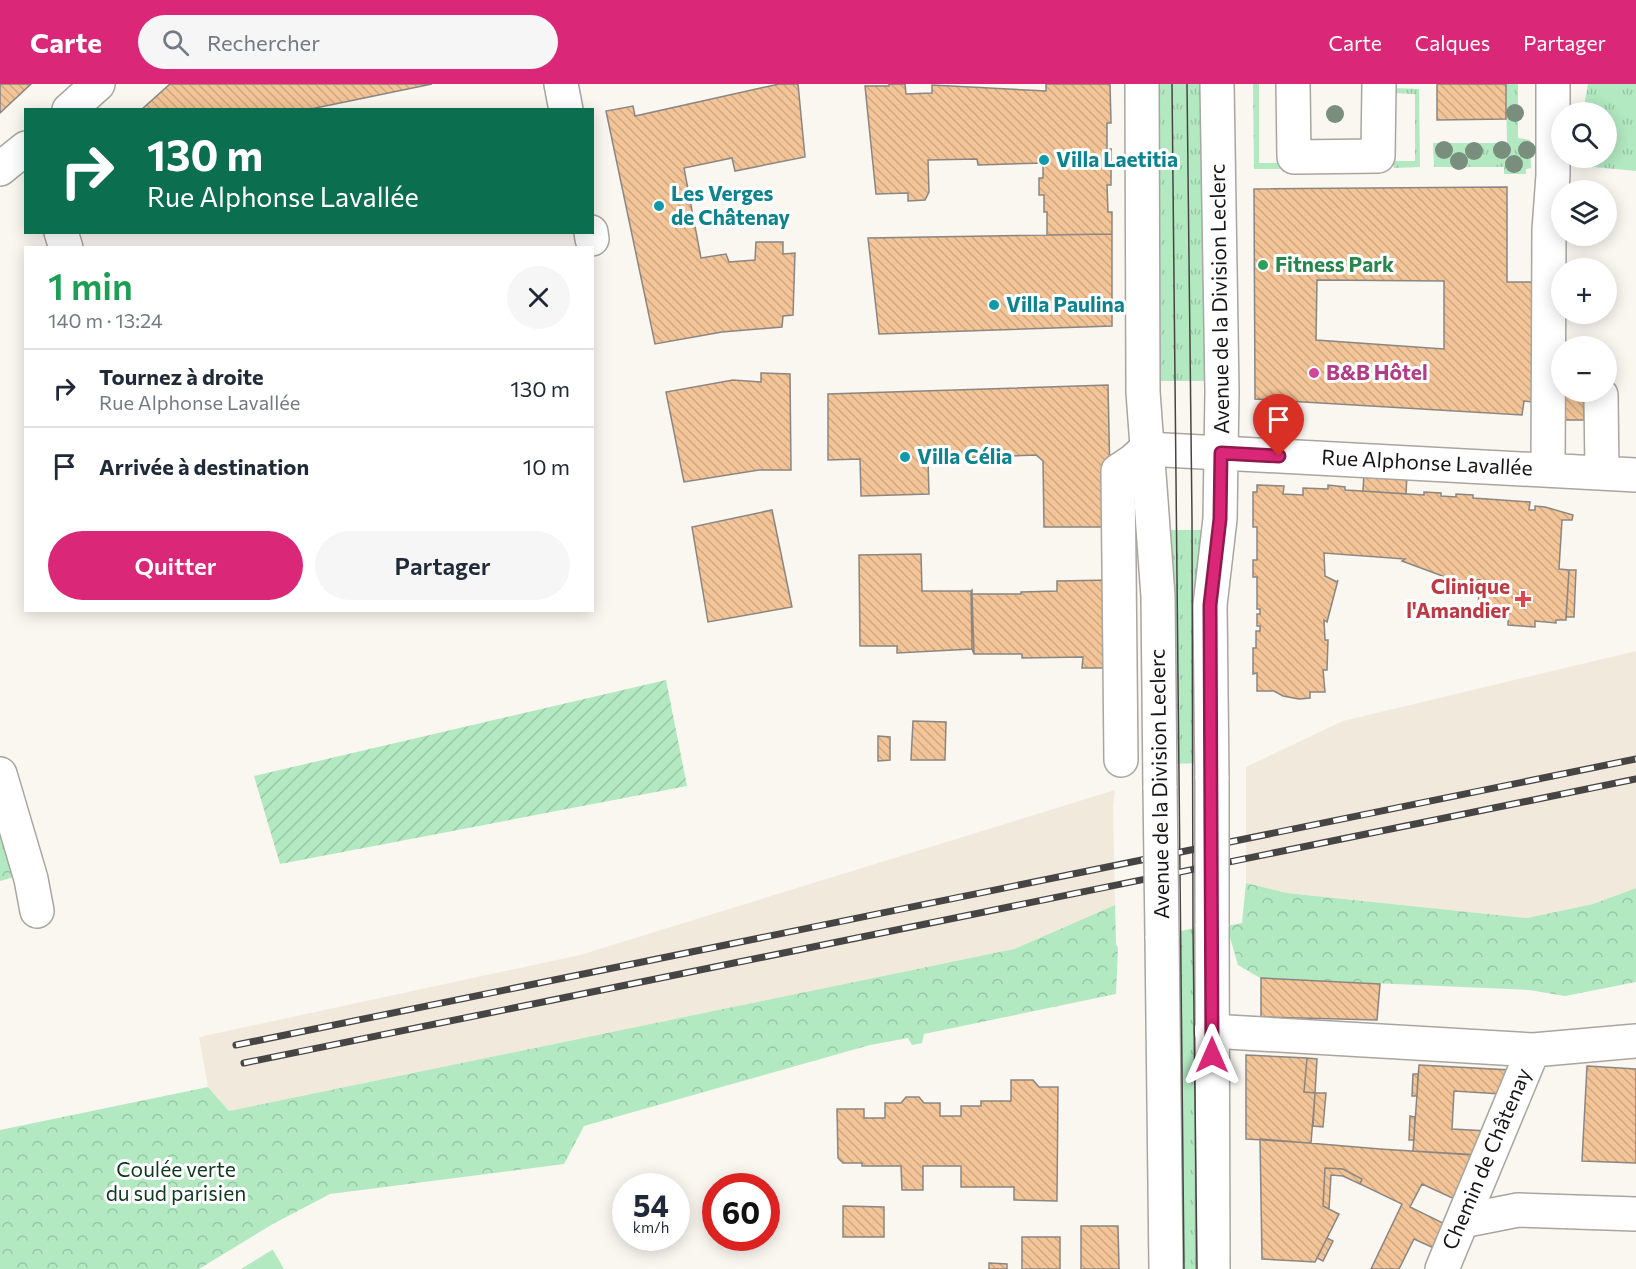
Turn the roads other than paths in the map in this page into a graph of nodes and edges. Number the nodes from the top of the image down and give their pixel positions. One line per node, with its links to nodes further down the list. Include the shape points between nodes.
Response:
1 (98, 84): 8 (main road)
2 (561, 84): 9 (main road)
3 (1142, 84): 13 (main road, Avenue de la Division Leclerc)
4 (1217, 84): 14 (main road, Avenue de la Division Leclerc)
5 (1293, 84): 6 (main road, via 1294,157 1378,156)
6 (1378, 84)
7 (1553, 84): 15 (main road)
8 (71, 108)
9 (566, 108)
10 (24, 150): 11 (main road)
11 (0, 169)
12 (1601, 402): 16 (main road)
13 (1146, 449): 14 (main road, Rue Alphonse Lavallée); 18 (main road, via 1118,471); 26 (main road, Avenue de la Division Leclerc, bridge, via 1158,596)
14 (1221, 453): 15 (main road, Rue Alphonse Lavallée); 21 (main road, Avenue de la Division Leclerc, bridge, via 1220,519 1210,605)
15 (1548, 470): 16 (main road, Rue Alphonse Lavallée)
16 (1602, 473): 17 (main road, Rue Alphonse Lavallée)
17 (1636, 475)
18 (1121, 760)
19 (0, 774): 20 (main road)
20 (37, 911)
21 (1211, 1031): 23 (main road); 27 (main road, Avenue de la Division Leclerc)
22 (1636, 1041): 23 (main road)
23 (1533, 1050): 25 (main road, Chemin de Châtenay)
24 (1636, 1214): 25 (main road, via 1518,1210)
25 (1462, 1221): 28 (main road, Chemin de Châtenay)
26 (1166, 1269)
27 (1213, 1269)
28 (1442, 1269)

